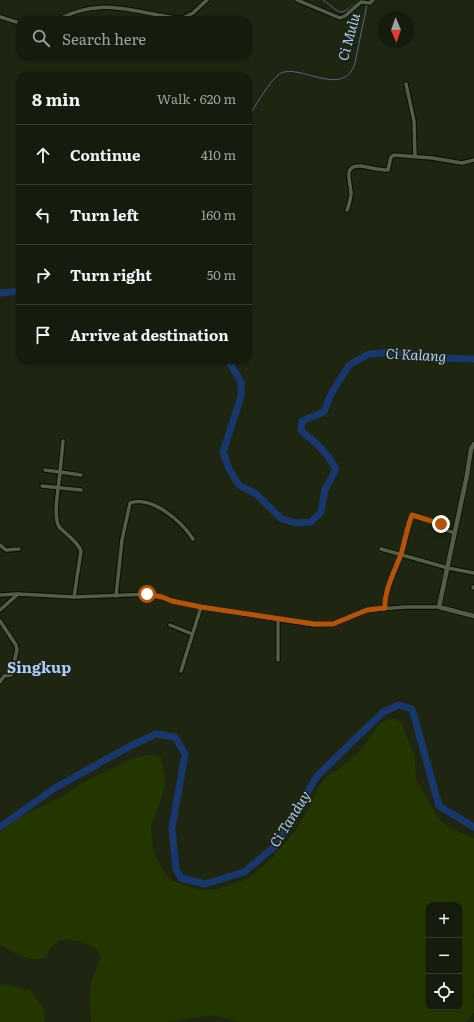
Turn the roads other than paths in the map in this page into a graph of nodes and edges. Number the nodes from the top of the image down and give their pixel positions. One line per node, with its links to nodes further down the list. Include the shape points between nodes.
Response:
1 (207, 0): 6 (street)
2 (297, 0): 3 (street, via 340,18 361,2)
3 (370, 2)
4 (64, 16): 5 (street, via 77,9 100,6)
5 (170, 16)
6 (186, 16)
7 (0, 17): 8 (street)
8 (16, 22)
9 (406, 84): 10 (street, via 414,120)
10 (415, 156): 11 (street, via 462,163); 12 (street, via 392,156 388,170 356,166 351,169 348,176 351,196)
11 (474, 160)
12 (347, 210)
13 (63, 441): 16 (street)
14 (474, 444): 21 (street)
15 (45, 470): 16 (street)
16 (60, 472): 17 (street); 19 (street)
17 (81, 475)
18 (42, 486): 19 (street)
19 (59, 488): 20 (street); 32 (street, via 58,524 81,551)
20 (81, 490)
21 (455, 533): 26 (street, via 445,530 439,523 413,515); 27 (street)
22 (193, 539): 31 (street, via 180,522 156,506 130,503 122,540)
23 (0, 545): 24 (street, via 6,550)
24 (19, 549)
25 (382, 549): 26 (street)
26 (401, 554): 27 (street); 35 (street, via 386,594)
27 (448, 568): 28 (street); 34 (street)
28 (474, 573)
29 (18, 594): 30 (street); 32 (street); 36 (street)
30 (0, 595)
31 (116, 596): 32 (street); 33 (street, via 152,594)
32 (74, 597)
33 (201, 607): 38 (street); 41 (street)
34 (439, 607): 35 (street); 37 (street)
35 (385, 608): 38 (street, via 367,610 333,624)
36 (0, 610)
37 (474, 615)
38 (278, 619): 42 (street)
39 (0, 621): 44 (street, via 17,650 10,675 4,676)
40 (170, 625): 41 (street)
41 (192, 634): 43 (street)
42 (278, 660)
43 (181, 671)
44 (0, 682)

